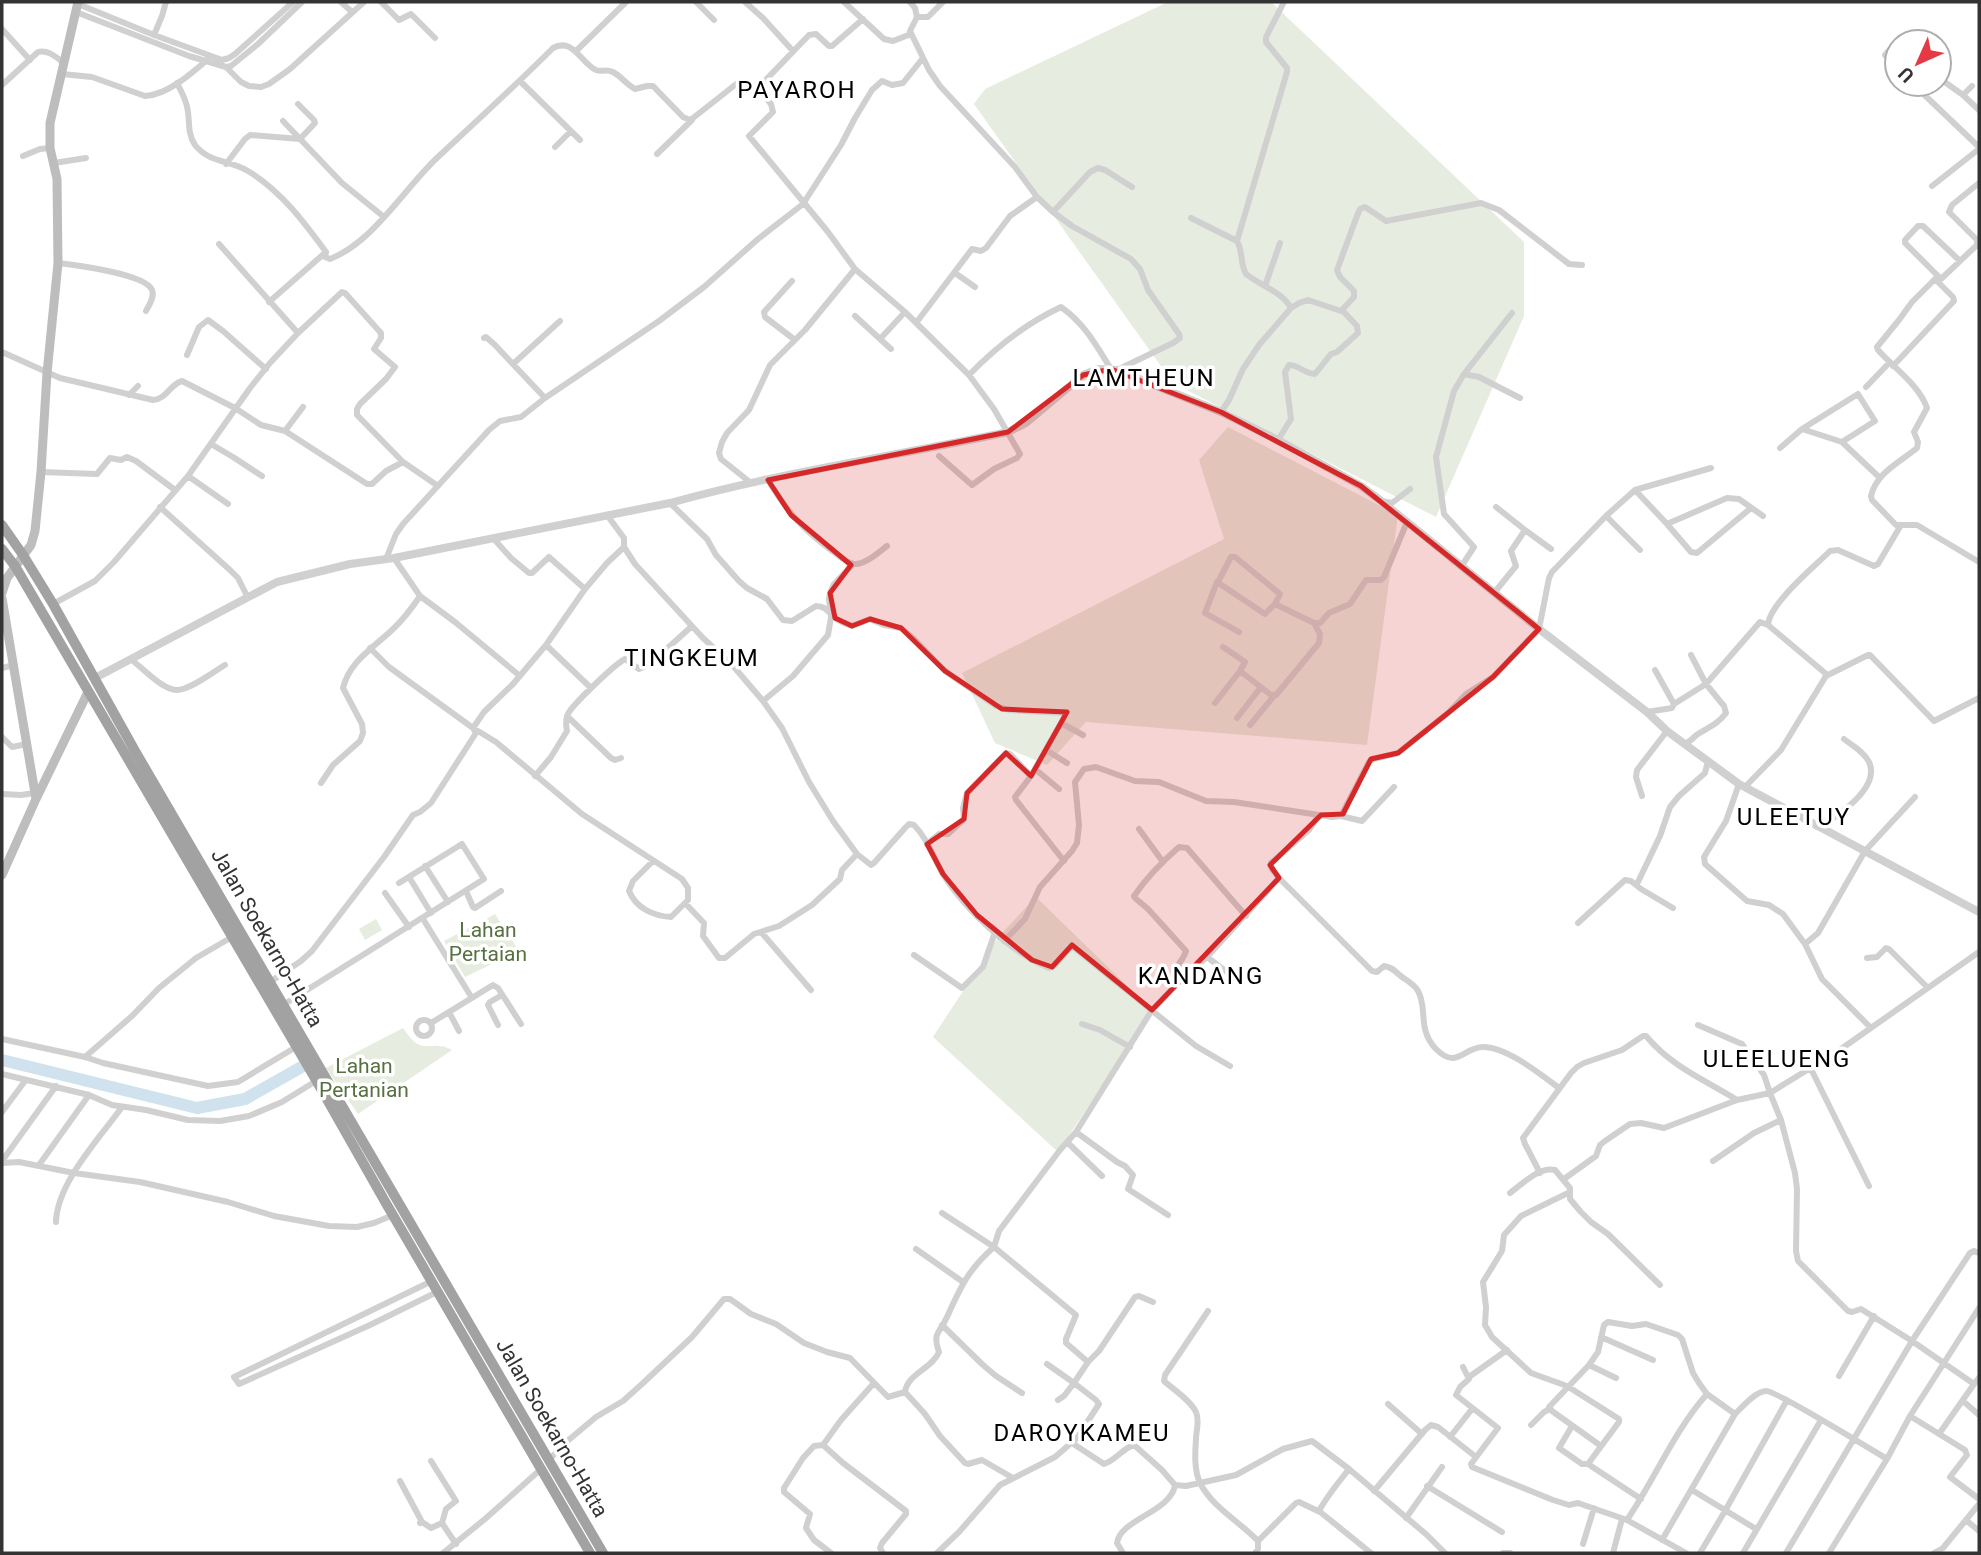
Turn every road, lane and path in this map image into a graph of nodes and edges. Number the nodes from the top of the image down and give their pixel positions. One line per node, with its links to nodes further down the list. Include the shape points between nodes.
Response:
1 (166, 2): 21 (street)
2 (293, 2): 26 (street, via 229,58)
3 (302, 2): 29 (street)
4 (341, 2): 15 (street)
5 (364, 2): 15 (street)
6 (381, 2): 22 (street, via 399,20 411,14)
7 (626, 2): 23 (street)
8 (696, 2): 18 (street)
9 (745, 2): 24 (street)
10 (844, 2): 17 (street)
11 (910, 2): 16 (street)
12 (943, 2): 16 (street, via 928,17)
13 (1284, 2): 63 (street, via 1266,42 1287,72)
14 (77, 6): 21 (street); 26 (street); 28 (main road)
15 (352, 12): 29 (street, via 270,84 248,86)
16 (917, 17): 20 (street)
17 (863, 19): 20 (street, via 888,41); 24 (street, via 832,46 813,34)
18 (714, 20)
19 (2, 29): 27 (street)
20 (910, 31): 25 (street)
21 (154, 35): 26 (street)
22 (435, 38)
23 (576, 51): 31 (street, via 566,45 553,48); 41 (street, via 595,70 614,72 631,88 653,86 683,117)
24 (793, 51): 36 (street)
25 (923, 58): 58 (street, via 940,86); 59 (street, via 902,83 882,81 876,85)
26 (208, 59): 29 (street); 32 (street)
27 (30, 60): 28 (street, via 43,51); 33 (street)
28 (64, 63): 30 (main road)
29 (226, 67)
30 (62, 74): 32 (street, via 92,77 145,96); 47 (main road, via 50,123)
31 (520, 81): 43 (street); 61 (street, via 439,156)
32 (177, 83): 54 (street, via 187,104 195,144)
33 (2, 85)
34 (1972, 86): 37 (street)
35 (1953, 87): 37 (street)
36 (758, 88): 41 (street, via 740,81); 59 (street, via 773,111 749,136)
37 (1963, 94): 40 (street)
38 (1928, 98): 48 (street)
39 (298, 104): 44 (street, via 315,123)
40 (1979, 110)
41 (694, 118): 49 (street)
42 (283, 121): 44 (street)
43 (571, 131): 45 (street); 46 (street)
44 (300, 139): 54 (street, via 250,135); 61 (street, via 342,183)
45 (580, 139)
46 (555, 147)
47 (50, 148): 50 (street); 53 (main road)
48 (1979, 148): 52 (street)
49 (657, 155)
50 (23, 156)
51 (86, 158): 53 (street)
52 (1976, 158): 56 (street)
53 (54, 163): 68 (main road)
54 (226, 164): 66 (street, via 248,171 279,194)
55 (1979, 183): 67 (street, via 1950,209 1978,242)
56 (1932, 186)
57 (1132, 187): 60 (street, via 1098,168)
58 (1037, 197): 60 (street); 71 (street, via 1010,216 986,248 972,249)
59 (803, 204): 70 (street); 102 (street, via 695,294)
60 (1053, 212): 95 (street, via 1126,255 1140,269 1148,290 1179,334 1173,342)
61 (384, 217): 66 (street, via 341,254 330,259)
62 (1191, 218): 63 (street)
63 (1237, 241): 74 (street, via 1244,270)
64 (1280, 243): 74 (street)
65 (219, 244): 76 (street)
66 (326, 252): 76 (street)
67 (1960, 261): 72 (street); 72 (street, via 1918,226 1905,243)
68 (58, 263): 79 (street, via 95,268 148,285 153,295); 96 (main road)
69 (1582, 265): 78 (street, via 1569,264 1499,210 1480,203 1386,220 1365,207 1360,209 1338,267 1340,277 1355,294)
70 (855, 269): 80 (street); 88 (street)
71 (955, 273): 75 (street); 84 (street)
72 (1938, 279): 93 (street, via 1912,302 1878,344); 93 (street, via 1954,301)
73 (792, 281): 88 (street, via 764,313)
74 (1265, 286): 77 (street)
75 (975, 287)
76 (269, 302): 85 (street)
77 (1290, 308): 78 (street, via 1308,300); 106 (street, via 1243,369)
78 (1343, 310): 110 (street, via 1358,333 1315,374 1289,365 1285,372 1291,419)
79 (146, 311)
80 (905, 312): 84 (street); 87 (street)
81 (1512, 313): 97 (street)
82 (855, 316): 87 (street)
83 (560, 321): 92 (street)
84 (916, 323): 98 (street)
85 (298, 333): 94 (street); 115 (street, via 343,292 381,333 374,349 395,367 356,414)
86 (484, 338): 92 (street)
87 (880, 339): 89 (street)
88 (795, 340): 122 (street, via 770,365 749,410 722,442 721,459)
89 (891, 349)
90 (2, 352): 96 (street)
91 (187, 355): 94 (street, via 199,327 208,320)
92 (513, 364): 102 (street)
93 (1891, 364): 100 (street); 120 (street, via 1927,408 1914,432 1917,448)
94 (266, 369): 105 (street)
95 (1114, 369): 98 (street, via 1090,334 1061,307 1013,337); 106 (street); 109 (street, via 1083,375 1026,424)
96 (47, 373): 101 (street); 117 (main road)
97 (1464, 373): 103 (street); 152 (street, via 1454,391 1436,457 1444,514 1474,547)
98 (969, 375): 109 (street)
99 (138, 386): 101 (street)
100 (1866, 387)
101 (129, 396): 105 (street, via 158,400 182,381)
102 (545, 398): 123 (street, via 521,417 500,421 489,430)
103 (1520, 398)
104 (303, 407): 108 (street)
105 (235, 408): 108 (street, via 261,425); 112 (street)
106 (1221, 412): 110 (street)
107 (1802, 429): 111 (street); 111 (street, via 1858,394 1875,421); 113 (street)
108 (285, 431): 115 (street, via 368,484)
109 (1008, 432): 114 (street, via 1019,456 972,485); 121 (street)
110 (1278, 440): 127 (street)
111 (1842, 442): 120 (street)
112 (211, 444): 118 (street); 119 (street)
113 (1780, 448)
114 (939, 456)
115 (403, 462): 123 (street)
116 (1711, 468): 126 (street)
117 (41, 472): 125 (street, via 97,474 110,458 127,457); 147 (main road, via 35,531)
118 (188, 476): 125 (street); 129 (street)
119 (262, 476)
120 (1880, 478): 139 (street, via 1871,498)
121 (768, 480): 122 (street); 150 (street, via 816,540)
122 (751, 483): 128 (street)
123 (438, 486): 148 (street, via 396,534)
124 (1410, 489): 127 (street, via 1392,503)
125 (176, 490): 130 (street)
126 (1635, 491): 134 (street); 137 (street)
127 (1380, 500): 136 (street)
128 (670, 503): 133 (street); 161 (street, via 739,581 766,599 783,620 792,621 816,606)
129 (228, 504)
130 (160, 507): 157 (street, via 238,578); 159 (street, via 95,581)
131 (1496, 507): 140 (street)
132 (1751, 508): 135 (street); 137 (street, via 1739,499 1727,498); 137 (street, via 1697,553)
133 (607, 515): 141 (street); 143 (street, via 624,538)
134 (1606, 516): 146 (street); 165 (street, via 1552,572)
135 (1763, 516)
136 (1407, 522): 152 (street); 162 (street, via 1383,579 1366,580 1350,604)
137 (1667, 524)
138 (2, 525): 147 (highway, Jalan Soekarno-Hatta)
139 (1901, 525): 149 (street, via 1917,525); 163 (street, via 1874,566 1838,550 1830,551 1779,603)
140 (1525, 530): 145 (street); 155 (street, via 1511,551 1516,566)
141 (493, 538): 148 (street); 154 (street, via 529,573 549,557)
142 (887, 546): 150 (street)
143 (624, 547): 154 (street); 164 (street)
144 (2, 549): 151 (highway, Jalan Soekarno-Hatta)
145 (1551, 549)
146 (1640, 550)
147 (23, 555): 151 (main road); 159 (highway, Jalan Soekarno-Hatta)
148 (390, 558): 157 (street, via 277,582); 158 (street)
149 (1979, 562)
150 (853, 564): 161 (street, via 834,584)
151 (15, 566): 156 (main road); 183 (highway, Jalan Soekarno-Hatta)
152 (1461, 568): 155 (street)
153 (1218, 582): 160 (street, via 1265,614); 160 (street, via 1235,557 1280,594); 166 (street, via 1205,613)
154 (585, 589): 167 (street)
155 (1494, 593): 165 (street)
156 (2, 596): 172 (main road)
157 (247, 596): 171 (street)
158 (420, 596): 169 (street, via 402,621); 177 (street)
159 (53, 604): 179 (highway, Jalan Soekarno-Hatta)
160 (1275, 604): 162 (street)
161 (831, 613): 186 (street, via 828,635 793,676); 192 (street, via 852,626 870,619 901,628 945,671 996,706 1063,713)
162 (1314, 623): 184 (street, via 1319,643)
163 (1768, 625): 178 (street); 180 (street, via 1757,624)
164 (692, 626): 182 (street, via 649,665 639,669 625,659); 186 (street)
165 (1539, 629): 189 (street); 217 (street, via 1493,677 1466,694 1415,740 1398,753 1373,758)
166 (1239, 632)
167 (546, 645): 177 (street); 182 (street)
168 (1223, 647): 176 (street, via 1245,662)
169 (370, 648): 194 (street); 208 (street, via 343,688 363,733)
170 (1691, 654): 180 (street)
171 (132, 660): 173 (street, via 175,691); 179 (street)
172 (14, 665): 174 (street); 199 (main road)
173 (225, 665)
174 (2, 668)
175 (1655, 670): 188 (street)
176 (1240, 671): 181 (street); 187 (street)
177 (520, 676): 194 (street)
178 (1826, 676): 185 (street, via 1870,655 1934,721); 209 (street, via 1781,750)
179 (95, 678): 206 (highway, Jalan Soekarno-Hatta)
180 (1706, 684): 188 (street); 200 (street, via 1726,713)
181 (1261, 687): 184 (street); 191 (street)
182 (591, 688): 190 (street)
183 (88, 692): 206 (highway, Jalan Soekarno-Hatta); 213 (main road)
184 (1274, 696): 193 (street)
185 (1979, 698)
186 (763, 701): 222 (street)
187 (1215, 703)
188 (1674, 704): 189 (street)
189 (1647, 712): 195 (street)
190 (567, 716): 202 (street, via 611,758); 207 (street, via 567,731)
191 (1237, 718)
192 (1061, 723): 196 (street); 201 (street)
193 (1251, 725)
194 (472, 728): 207 (street); 254 (street, via 476,733 431,803 412,815 313,951)
195 (1667, 731): 200 (street); 214 (street, via 1637,770)
196 (1083, 736)
197 (2, 737): 199 (street, via 12,747)
198 (1844, 740): 218 (street, via 1868,760 1870,781 1834,819)
199 (27, 744): 213 (main road)
200 (1684, 744): 203 (street)
201 (1046, 750): 204 (street); 205 (street)
202 (621, 758)
203 (1708, 761): 209 (street); 231 (street, via 1705,773 1671,807)
204 (1067, 764)
205 (1033, 772): 211 (street); 220 (street, via 1006,753 967,793 964,819); 224 (street, via 1016,793 1016,800)
206 (143, 775): 246 (highway, Jalan Soekarno-Hatta); 254 (highway, Jalan Soekarno-Hatta)
207 (536, 776): 223 (street, via 582,814)
208 (321, 783)
209 (1742, 786): 218 (street); 248 (street, via 1703,857 1705,864 1747,901 1769,905 1783,914)
210 (1394, 787): 217 (street, via 1362,821)
211 (1059, 789)
212 (2, 794): 213 (street)
213 (35, 796): 227 (main road)
214 (1642, 796)
215 (1915, 797): 221 (street)
216 (1320, 815): 217 (street); 224 (street, via 1206,801 1167,784 1135,781 1088,767 1075,782 1079,835); 229 (street, via 1271,863)
217 (1341, 816)
218 (1817, 827): 221 (street)
219 (1139, 829): 225 (street)
220 (927, 844): 222 (street, via 909,824 873,864); 245 (street, via 957,894)
221 (1865, 851): 238 (street); 248 (street, via 1818,933)
222 (857, 854): 244 (street, via 840,879 812,905)
223 (653, 861): 236 (street, via 682,879 688,888); 236 (street, via 633,881 632,898 643,910 667,917)
224 (1064, 861): 247 (street, via 1040,887 1026,919)
225 (1163, 862): 240 (street, via 1179,847 1188,848); 255 (street, via 1135,898 1185,951 1176,968)
226 (425, 866): 228 (street); 232 (street, via 462,844 484,879); 235 (street)
227 (2, 875)
228 (409, 877): 230 (street); 239 (street)
229 (1279, 878): 240 (street); 280 (street, via 1372,971 1390,967 1414,986 1420,995 1427,1036 1443,1054 1458,1058 1475,1048 1492,1048)
230 (399, 883)
231 (1637, 884): 237 (street); 242 (street, via 1623,881)
232 (466, 891): 233 (street, via 475,908); 235 (street)
233 (501, 891)
234 (385, 893): 243 (street)
235 (448, 902): 239 (street)
236 (685, 903): 244 (street, via 704,923 703,936 719,958)
237 (1673, 908)
238 (1979, 912)
239 (431, 913): 241 (street)
240 (1246, 916): 251 (street)
241 (423, 919): 243 (street); 259 (street)
242 (1578, 923)
243 (410, 927): 260 (street)
244 (761, 932): 257 (street)
245 (995, 932): 247 (street); 250 (street, via 983,967 962,988)
246 (232, 937): 271 (highway, Jalan Soekarno-Hatta); 273 (street, via 159,988)
247 (1004, 941): 261 (street, via 1049,968 1073,947)
248 (1805, 944): 268 (street, via 1822,979)
249 (1979, 952): 256 (street)
250 (914, 955)
251 (1207, 957): 253 (street, via 1232,976); 255 (street)
252 (1867, 958): 256 (street, via 1889,948)
253 (1258, 975)
254 (274, 979): 260 (highway, Jalan Soekarno-Hatta)
255 (1180, 981): 261 (street)
256 (1928, 988): 268 (street)
257 (811, 990)
258 (502, 995): 259 (street, via 493,985); 264 (street); 266 (street, via 488,1005)
259 (472, 998): 262 (street)
260 (283, 1005): 299 (highway, Jalan Soekarno-Hatta)
261 (1152, 1010): 272 (street); 274 (street, via 1196,1046)
262 (449, 1012): 263 (street); 269 (street)
263 (431, 1023)
264 (521, 1024)
265 (1082, 1024): 272 (street)
266 (498, 1025)
267 (1698, 1025): 281 (street, via 1742,1044 1764,1074)
268 (1871, 1028): 275 (street)
269 (459, 1031)
270 (2, 1039): 273 (street)
271 (296, 1047): 273 (street, via 238,1082 208,1086); 277 (highway, Jalan Soekarno-Hatta)
272 (1130, 1047): 287 (street)
273 (85, 1057)
274 (1230, 1066)
275 (1811, 1069): 281 (street); 296 (street)
276 (2, 1074): 278 (street)
277 (316, 1080): 284 (street, via 282,1102 249,1116 220,1121 188,1120); 299 (highway, Jalan Soekarno-Hatta)
278 (24, 1081): 279 (street); 285 (street)
279 (56, 1086): 282 (street); 290 (street)
280 (1559, 1088): 283 (street, via 1584,1063 1622,1050 1645,1035 1691,1075); 293 (street, via 1523,1138)
281 (1770, 1093): 283 (street); 286 (street)
282 (89, 1095): 284 (street); 291 (street)
283 (1737, 1100): 295 (street, via 1664,1128 1630,1124)
284 (122, 1107): 292 (street)
285 (2, 1112)
286 (1781, 1120): 289 (street); 312 (street, via 1796,1181 1798,1261 1848,1311 1861,1309)
287 (1076, 1132): 288 (street); 301 (street, via 1125,1166 1132,1173 1128,1189)
288 (1066, 1142): 294 (street); 303 (street, via 1009,1215)
289 (1713, 1161)
290 (2, 1162): 291 (street)
291 (39, 1166): 292 (street)
292 (74, 1173): 299 (street, via 171,1189 329,1226 374,1223); 302 (street, via 56,1208)
293 (1540, 1173): 295 (street, via 1552,1169); 298 (street)
294 (1101, 1176)
295 (1564, 1179): 297 (street)
296 (1869, 1186)
297 (1570, 1192): 307 (street, via 1571,1201 1591,1222); 316 (street, via 1521,1216 1504,1236 1502,1251 1483,1282 1485,1325)
298 (1510, 1193)
299 (392, 1206): 308 (highway, Jalan Soekarno-Hatta); 355 (highway, Jalan Soekarno-Hatta)
300 (942, 1213): 303 (street)
301 (1168, 1215)
302 (56, 1222)
303 (993, 1247): 306 (street); 318 (street, via 1075,1313 1066,1343)
304 (916, 1249): 306 (street)
305 (1979, 1253): 315 (street, via 1970,1254)
306 (963, 1282): 313 (street)
307 (1660, 1285)
308 (435, 1286): 308 (street, via 370,1325 239,1384 234,1377); 355 (highway, Jalan Soekarno-Hatta)
309 (1153, 1302): 318 (street, via 1135,1297)
310 (1979, 1308): 319 (street)
311 (1208, 1311): 361 (street, via 1164,1378 1197,1415 1195,1455)
312 (1874, 1316): 315 (street); 323 (street)
313 (942, 1325): 330 (street, via 935,1342 938,1356 906,1385); 331 (street, via 996,1377)
314 (1601, 1337): 317 (street); 321 (street); 332 (street, via 1608,1322 1646,1324 1678,1335)
315 (1912, 1341): 319 (street); 348 (street)
316 (1507, 1350): 324 (street); 329 (street, via 1531,1373)
317 (1653, 1360)
318 (1088, 1362): 328 (street)
319 (1944, 1362): 326 (street); 341 (street)
320 (1047, 1364): 328 (street)
321 (1589, 1365): 325 (street); 329 (street)
322 (1463, 1367): 324 (street)
323 (1839, 1376)
324 (1469, 1377): 337 (street, via 1457,1395)
325 (1616, 1378)
326 (1977, 1381): 335 (street)
327 (874, 1383): 330 (street, via 888,1397); 350 (street); 355 (street, via 850,1358 811,1346 730,1298 724,1299 642,1384 596,1417)
328 (1074, 1383): 333 (street); 349 (street, via 1099,1404)
329 (1567, 1386): 338 (street); 351 (street, via 1619,1419)
330 (905, 1392): 359 (street, via 965,1463 982,1460)
331 (1022, 1393)
332 (1707, 1394): 339 (street); 366 (street, via 1690,1413)
333 (1058, 1400)
334 (1787, 1400): 339 (street, via 1765,1391); 342 (street); 369 (street)
335 (1963, 1401): 340 (street); 346 (street)
336 (1388, 1404): 345 (street)
337 (1472, 1409): 347 (street); 352 (street, via 1498,1428)
338 (1550, 1409): 343 (street); 344 (street)
339 (1735, 1413): 364 (street)
340 (1979, 1415)
341 (1910, 1416): 346 (street); 353 (street)
342 (1821, 1420): 348 (street); 375 (street)
343 (1531, 1425)
344 (1572, 1426): 351 (street); 356 (street, via 1559,1448)
345 (1422, 1434): 347 (street, via 1433,1425); 365 (street)
346 (1939, 1434): 367 (street, via 1967,1452 1950,1478)
347 (1451, 1437): 352 (street)
348 (1854, 1439): 353 (street); 398 (street)
349 (1072, 1443): 359 (street); 362 (street, via 1104,1464 1134,1445)
350 (823, 1445): 385 (street, via 814,1446 803,1458 783,1492 810,1514 806,1530); 386 (street, via 906,1511 882,1543)
351 (1601, 1446): 356 (street)
352 (1476, 1457): 368 (street, via 1472,1467 1553,1500)
353 (1887, 1459): 399 (street)
354 (431, 1461): 374 (street, via 456,1499 446,1508)
355 (545, 1464): 380 (street); 383 (highway, Jalan Soekarno-Hatta); 384 (highway, Jalan Soekarno-Hatta)
356 (1588, 1464): 366 (street)
357 (1442, 1467): 363 (street)
358 (1349, 1469): 361 (street, via 1310,1441 1283,1449 1236,1475); 365 (street); 370 (street)
359 (1013, 1478): 387 (street, via 1000,1485)
360 (400, 1481): 374 (street, via 421,1522 431,1528)
361 (1200, 1483): 362 (street); 379 (street, via 1210,1499)
362 (1175, 1485): 388 (street, via 1161,1506 1119,1536 1117,1544)
363 (1427, 1486): 371 (street); 377 (street)
364 (1692, 1490): 369 (street); 378 (street)
365 (1374, 1491): 371 (street)
366 (1641, 1500): 372 (street)
367 (1979, 1502): 373 (street)
368 (1594, 1508): 372 (street); 381 (street)
369 (1726, 1511): 375 (street); 396 (street)
370 (1320, 1512): 379 (street, via 1296,1503); 390 (street)
371 (1406, 1518): 391 (street)
372 (1625, 1520): 378 (street); 394 (street)
373 (1966, 1520): 376 (street); 400 (street)
374 (442, 1522): 380 (street)
375 (1756, 1529): 397 (street)
376 (1979, 1531)
377 (1502, 1532)
378 (1662, 1540): 395 (street)
379 (1258, 1541): 389 (street)
380 (456, 1544): 382 (street)
381 (1583, 1544)
382 (443, 1553)
383 (590, 1553)
384 (603, 1553)
385 (831, 1553)
386 (883, 1553)
387 (937, 1553)
388 (1123, 1553)
389 (1255, 1553)
390 (1371, 1553)
391 (1445, 1553)
392 (1503, 1553): 393 (street)
393 (1510, 1553)
394 (1613, 1553)
395 (1686, 1553)
396 (1700, 1553)
397 (1742, 1553)
398 (1786, 1553)
399 (1829, 1553)
400 (1936, 1553)

